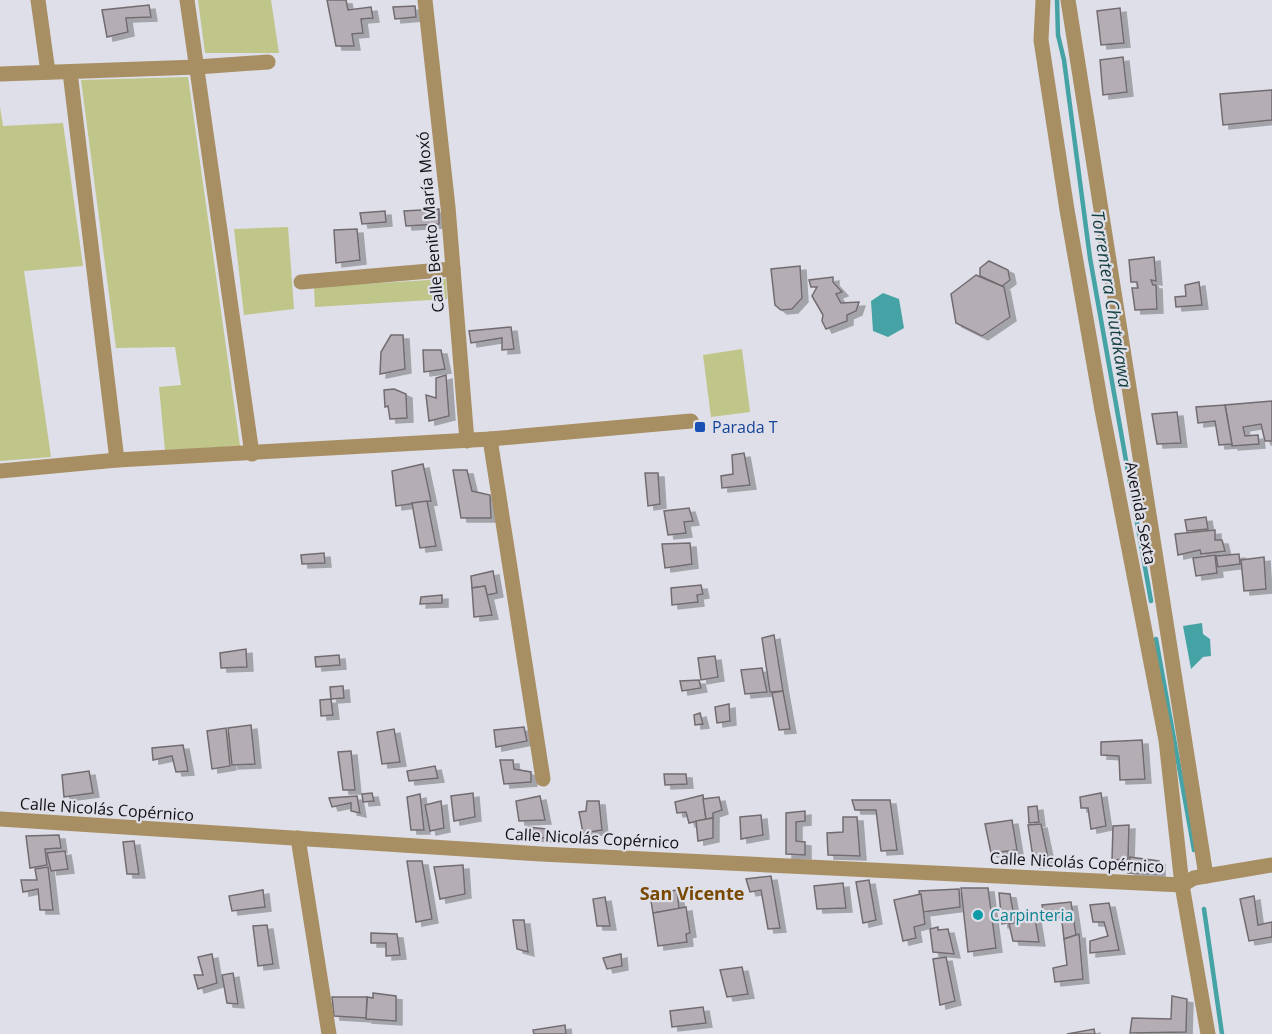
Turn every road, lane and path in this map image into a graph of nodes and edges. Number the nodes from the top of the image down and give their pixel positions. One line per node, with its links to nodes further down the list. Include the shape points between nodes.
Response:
1 (39, 0): 8 (street)
2 (187, 0): 7 (street)
3 (425, 0): 11 (street, Calle Benito María Moxó)
4 (1042, 0): 20 (street, Avenida Sexta, via 1041,40 1067,210 1102,410)
5 (1068, 0): 19 (street, Avenida Sexta)
6 (268, 62): 7 (street)
7 (197, 68): 9 (street); 16 (street)
8 (48, 72): 9 (street); 10 (street)
9 (70, 72): 17 (street)
10 (0, 74)
11 (453, 269): 12 (street); 15 (street, Calle Benito María Moxó)
12 (301, 282)
13 (691, 421): 14 (street)
14 (490, 439): 15 (street); 21 (street)
15 (466, 441): 16 (street)
16 (252, 454): 17 (street)
17 (117, 460): 18 (street)
18 (0, 471)
19 (1163, 613): 20 (street); 25 (street, Avenida Sexta)
20 (1145, 614): 25 (street, Avenida Sexta)
21 (543, 779)
22 (0, 819): 23 (street, Calle Nicolás Copérnico)
23 (298, 838): 25 (street, Calle Nicolás Copérnico, via 541,854); 26 (street)
24 (1272, 865): 25 (street, Calle Nicolás Copérnico)
25 (1194, 880): 27 (street, Avenida Sexta)
26 (329, 1034)
27 (1208, 1034)

